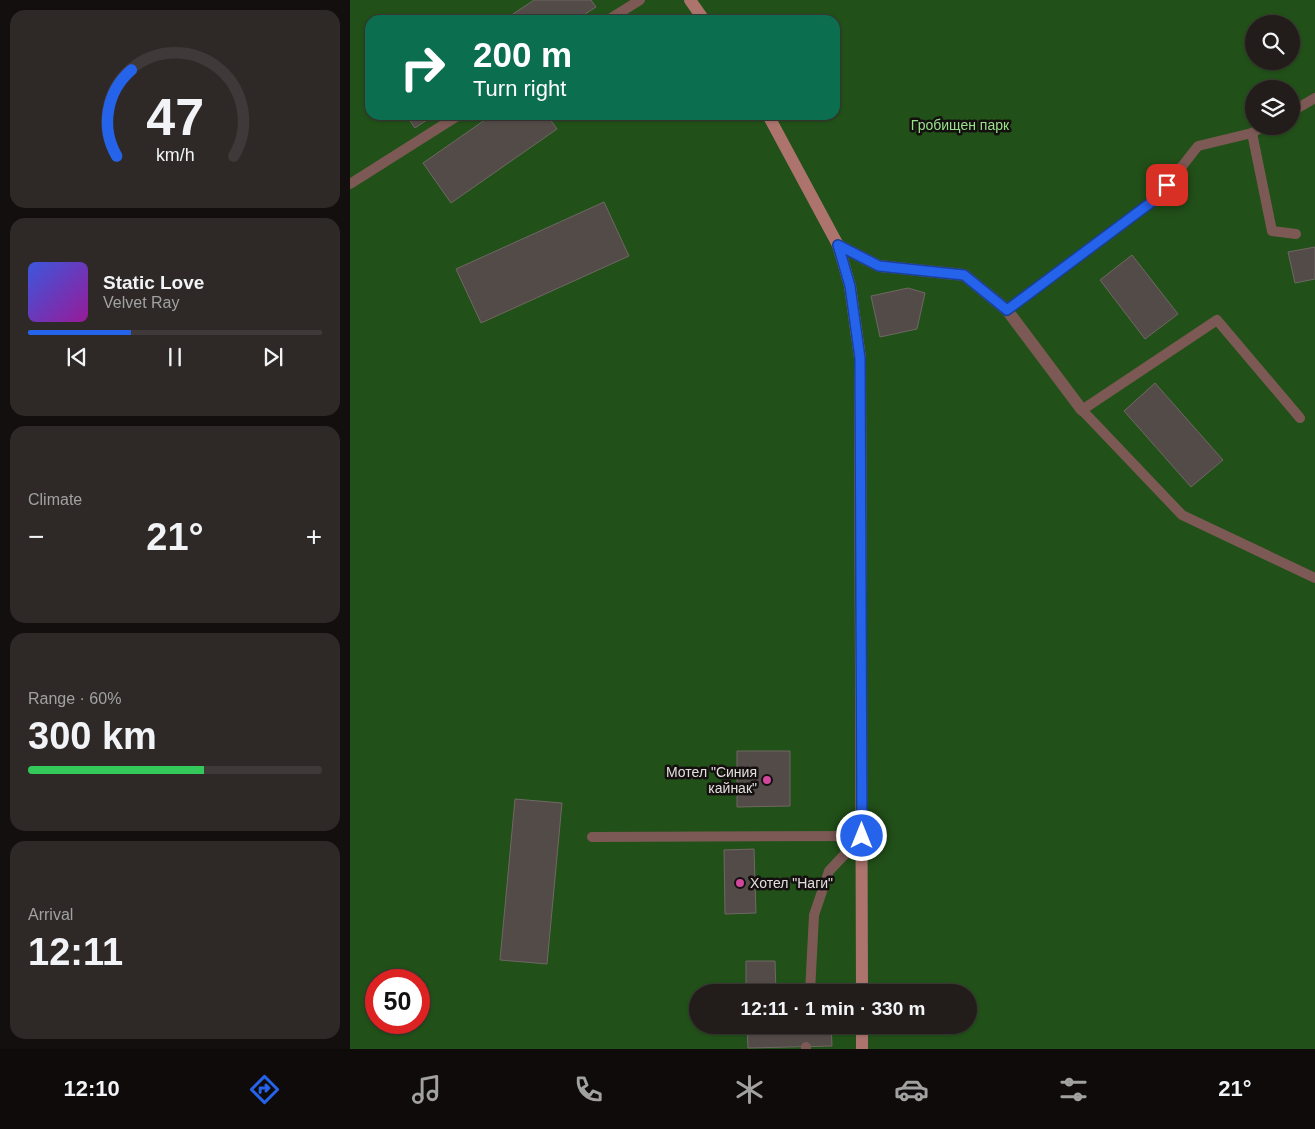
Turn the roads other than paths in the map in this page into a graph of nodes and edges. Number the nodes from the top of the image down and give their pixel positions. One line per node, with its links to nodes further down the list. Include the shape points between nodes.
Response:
1 (640, 0): 3 (lane)
2 (690, 0): 4 (main road)
3 (616, 15)
4 (700, 15)
5 (1315, 98): 6 (lane)
6 (1300, 107)
7 (451, 120): 11 (lane)
8 (771, 120): 13 (main road)
9 (1245, 135): 14 (lane, via 1198,146 1157,198)
10 (1252, 135): 12 (lane, via 1272,231)
11 (350, 184)
12 (1296, 234)
13 (838, 245): 14 (street, via 879,266 964,275); 18 (main road, via 850,286 860,358)
14 (1007, 310): 15 (street)
15 (1082, 410): 16 (lane, via 1217,320); 17 (lane, via 1182,515)
16 (1300, 418)
17 (1315, 578)
18 (862, 836): 19 (lane); 20 (lane, via 829,871 814,915); 21 (main road)
19 (592, 837)
20 (810, 984)
21 (862, 984)
22 (862, 1034): 23 (main road)
23 (862, 1049)

